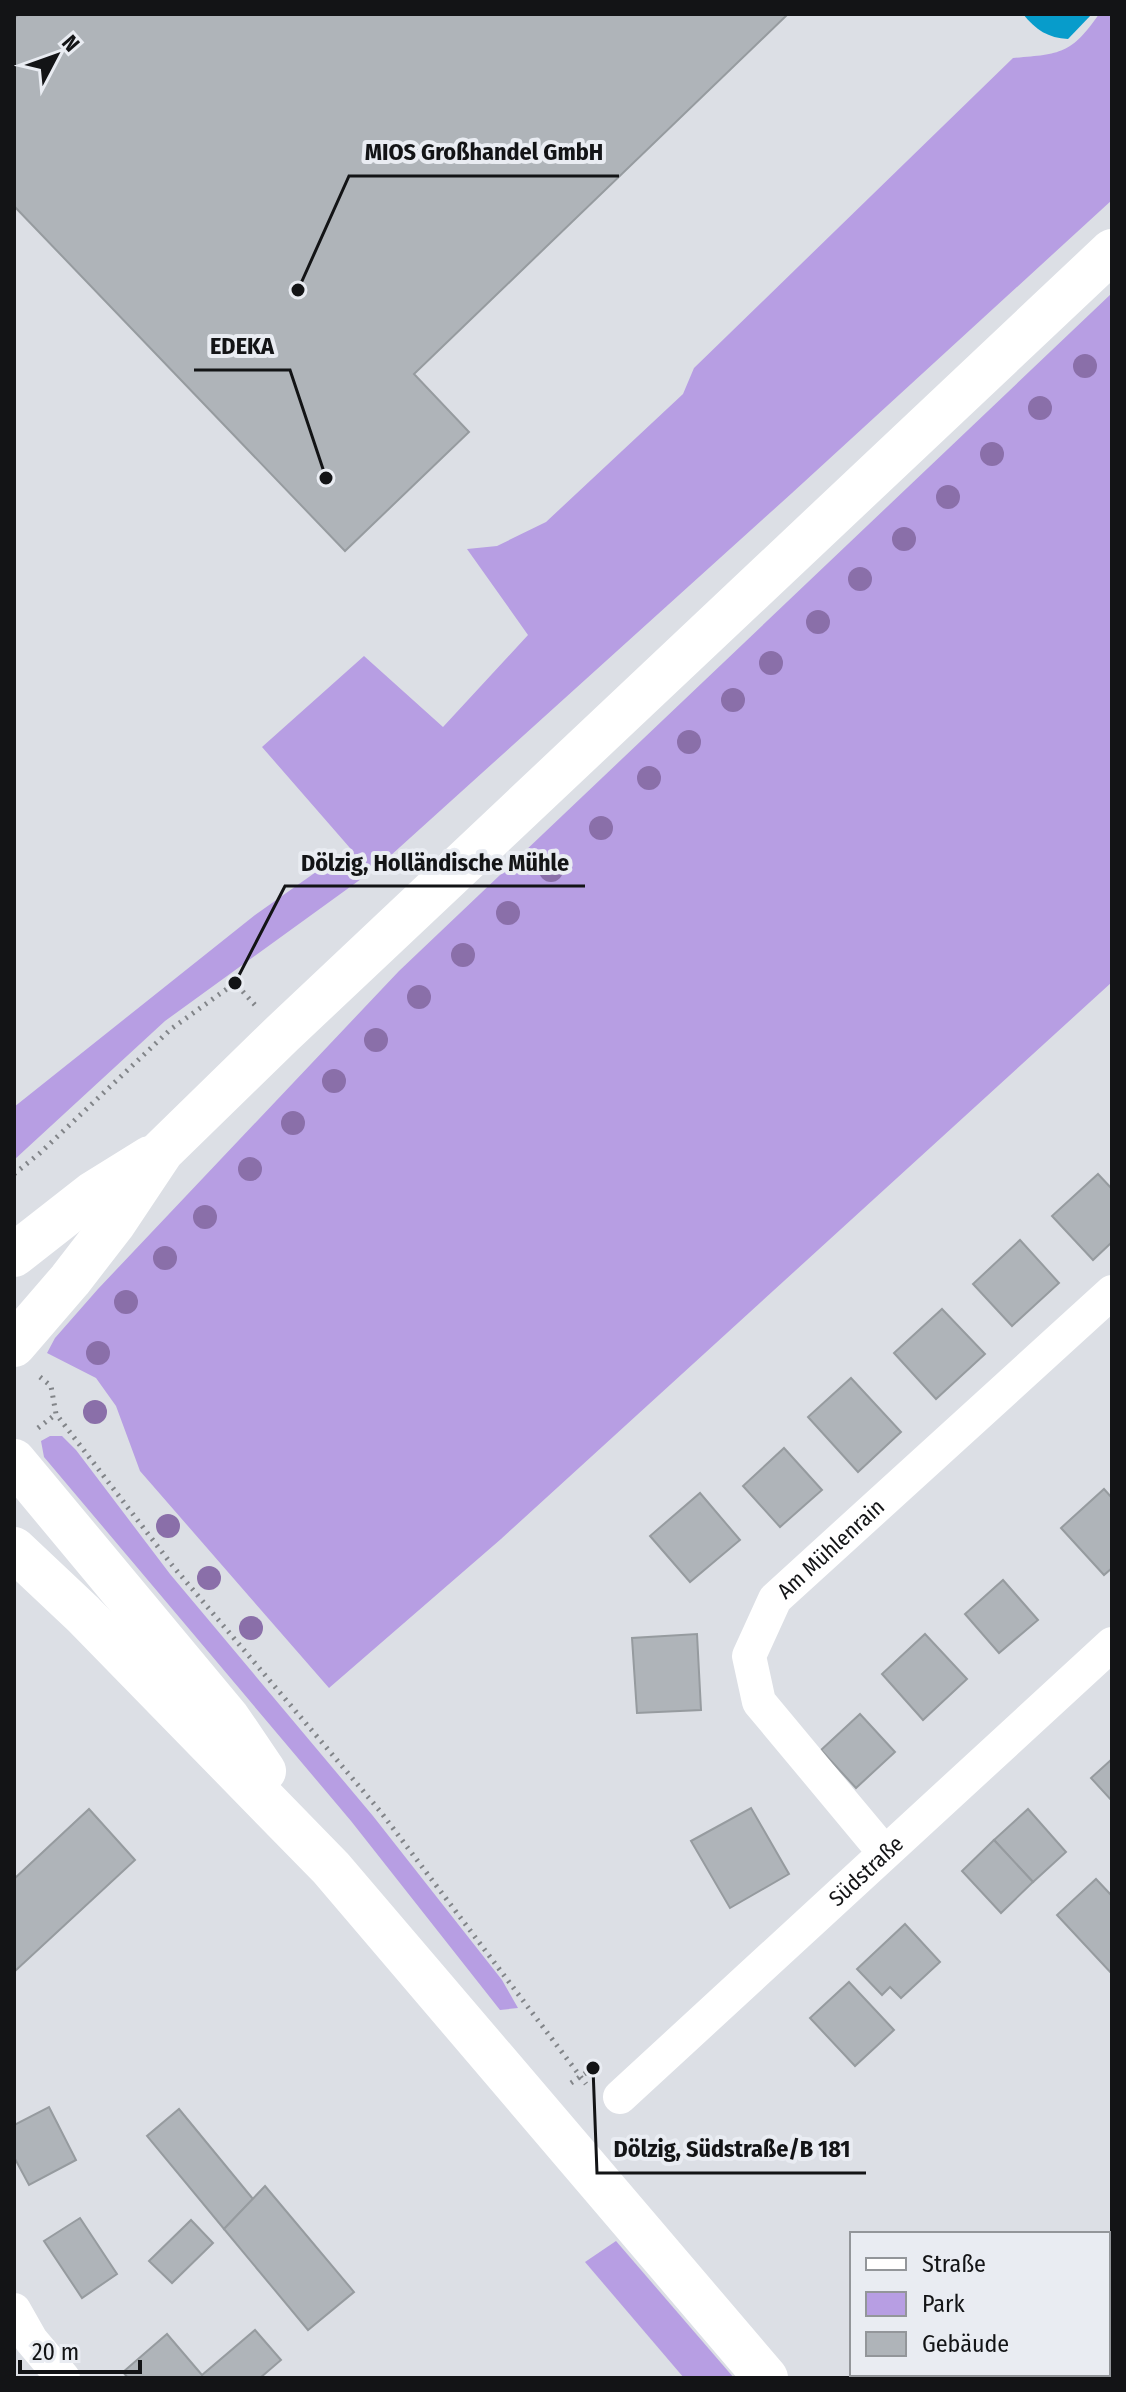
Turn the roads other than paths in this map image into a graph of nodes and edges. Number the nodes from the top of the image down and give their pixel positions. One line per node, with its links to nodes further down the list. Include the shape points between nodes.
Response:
1 (1112, 251): 2 (street)
2 (162, 1151): 3 (street); 5 (street, via 70,1280)
3 (18, 1248)
4 (1112, 1292): 9 (street, Am Mühlenrain, via 775,1599 749,1656 759,1702)
5 (23, 1358)
6 (14, 1461): 10 (street, via 228,1718)
7 (14, 1549): 10 (street)
8 (1112, 1644): 9 (street, Südstraße)
9 (884, 1852): 11 (street, Südstraße)
10 (331, 1868): 14 (street)
11 (620, 2097)
12 (14, 2310): 13 (street)
13 (63, 2378)
14 (766, 2378)

